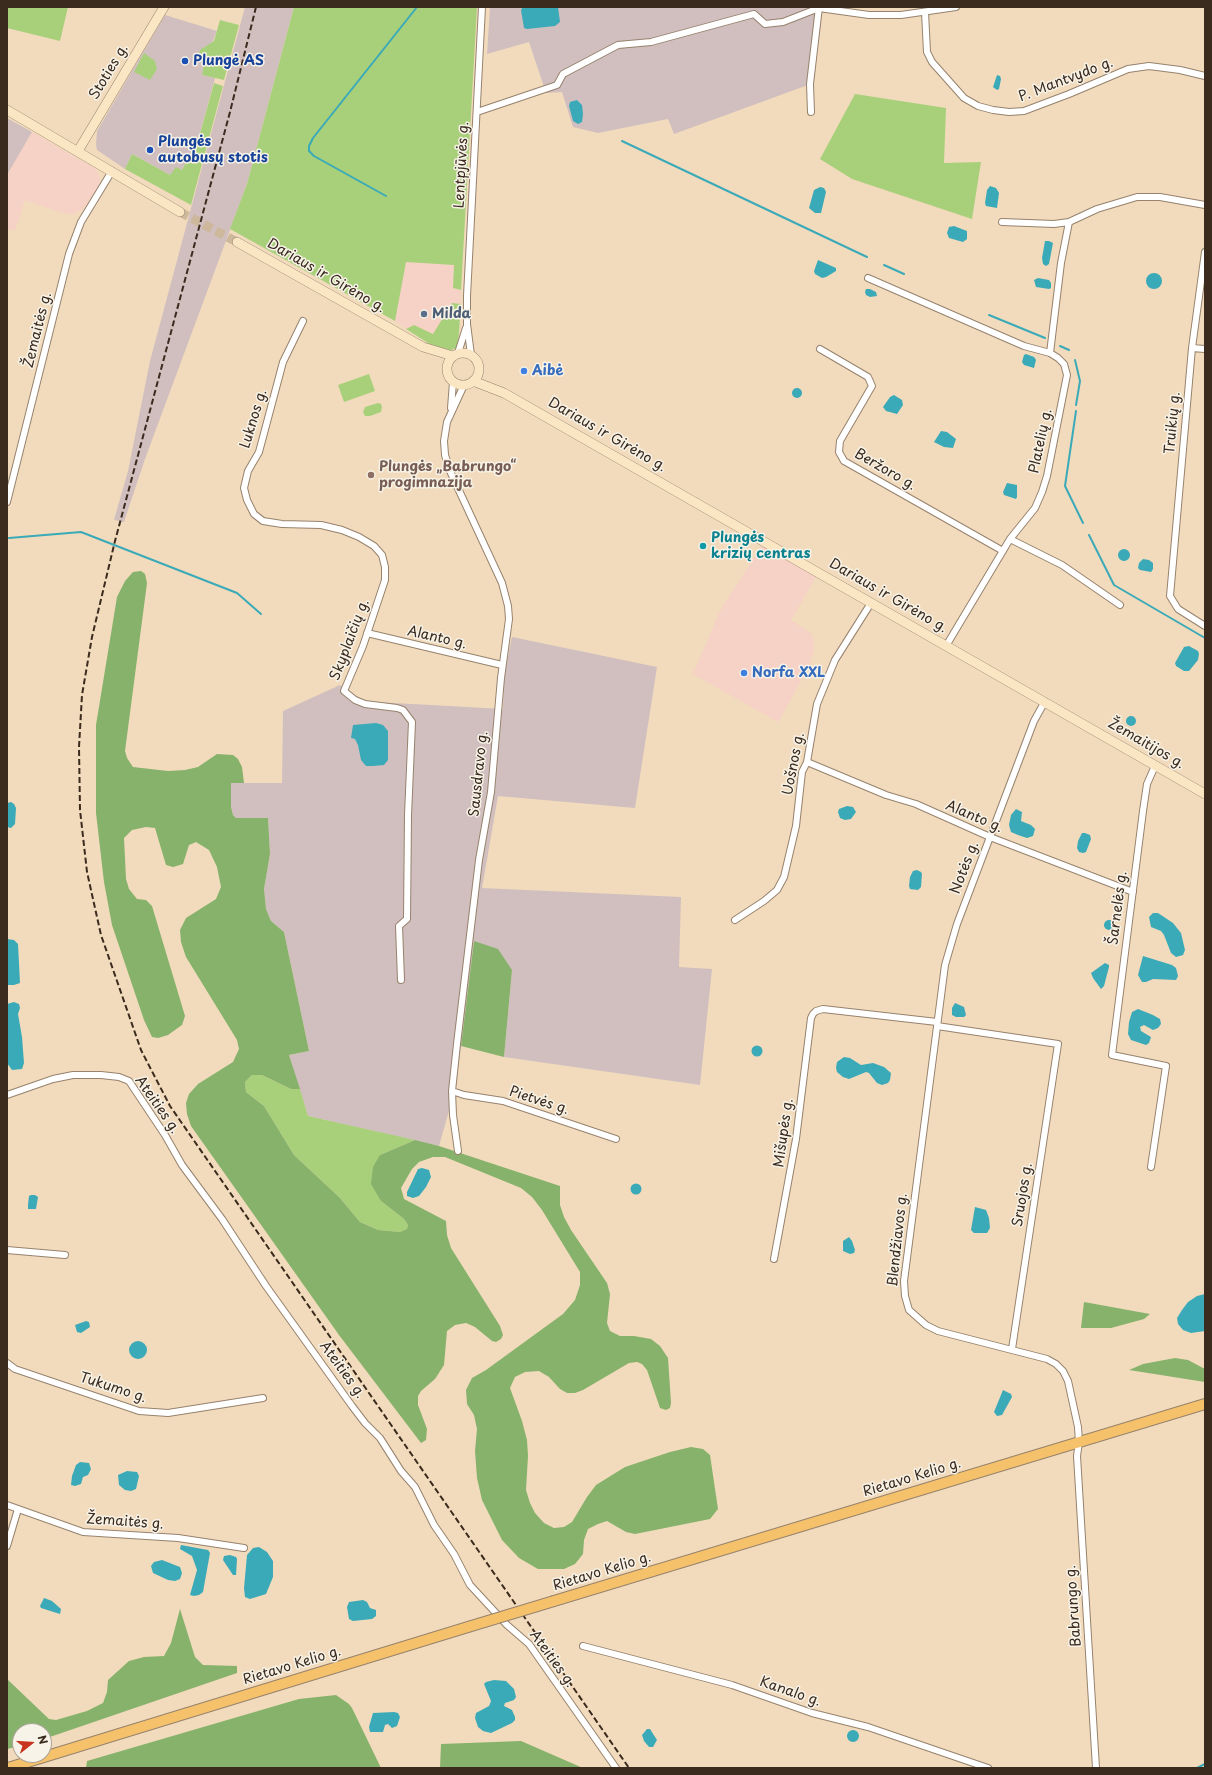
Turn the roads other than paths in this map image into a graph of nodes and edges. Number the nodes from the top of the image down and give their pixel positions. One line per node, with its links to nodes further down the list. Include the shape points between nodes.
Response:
1 (164, 7): 10 (main road, Stoties g.)
2 (482, 7): 8 (street, Lentpjūvės g.)
3 (819, 7): 5 (street, via 869,15); 8 (street, via 783,22 765,24 754,14 651,42 618,45 563,74 557,85); 9 (street, via 810,84)
4 (956, 7): 5 (street)
5 (926, 12): 6 (street, P. Mantvydo g., via 927,52 932,62 964,98 978,106 993,110 1024,111 1128,69 1149,66)
6 (1205, 76)
7 (7, 110): 10 (main road)
8 (477, 112): 20 (street, Lentpjūvės g.)
9 (811, 112)
10 (78, 151): 11 (main road)
11 (112, 171): 13 (main road); 35 (street, Žemaitės g., via 81,222 69,254)
12 (1205, 205): 15 (street, via 1160,197 1137,197 1097,209)
13 (180, 212)
14 (1002, 222): 15 (street)
15 (1069, 222): 25 (street, via 1061,263)
16 (237, 242): 21 (main road, Dariaus ir Girėno g.)
17 (1205, 252): 23 (street, Truikių g.)
18 (868, 278): 25 (street, via 1024,346)
19 (304, 321): 36 (street, Luknos g., via 283,362 258,452 244,488 254,514)
20 (467, 324): 26 (street, Lentpjūvės g.); 27 (street, Lentpjūvės g.)
21 (423, 347): 26 (main road, Dariaus ir Girėno g.); 28 (main road, Dariaus ir Girėno g.)
22 (820, 348): 38 (street, Beržoro g., via 868,377 872,386 840,441 839,452 844,461)
23 (1192, 348): 24 (street); 41 (street, Truikių g., via 1170,596 1178,609)
24 (1205, 349)
25 (1050, 353): 37 (street, Platelių g., via 1064,364 1067,375 1047,476 1035,508)
26 (456, 355): 27 (main road, Dariaus ir Girėno g.); 28 (main road, via 449,360)
27 (471, 355): 29 (main road, Dariaus ir Girėno g., via 477,362)
28 (446, 367): 31 (main road, Dariaus ir Girėno g.)
29 (479, 371): 30 (main road); 33 (main road, Dariaus ir Girėno g.)
30 (474, 381): 32 (main road); 33 (main road, Dariaus ir Girėno g.)
31 (453, 382): 32 (main road); 34 (street, Sausdravo g.)
32 (464, 385): 34 (street, Sausdravo g.)
33 (502, 392): 39 (main road, Dariaus ir Girėno g.)
34 (451, 411): 44 (street, Sausdravo g., via 444,441 447,462 502,583 508,606 509,629)
35 (7, 502)
36 (263, 521): 42 (street, Skyplaičių g., via 321,525 342,530 374,546 382,555 385,567 384,580)
37 (1010, 539): 38 (street, Platelių g.); 40 (street, via 1062,565)
38 (1003, 552): 43 (street, Platelių g.)
39 (871, 603): 43 (main road, Dariaus ir Girėno g.); 47 (street, Uošnos g., via 835,660 817,704)
40 (1120, 605)
41 (1205, 626)
42 (367, 633): 44 (street, Alanto g.); 53 (street, Skyplaičių g., via 344,691 355,700 366,704 403,710 412,722 413,729 408,815 407,919 399,926)
43 (946, 646): 45 (main road, Dariaus ir Girėno g.)
44 (502, 665): 55 (street, Sausdravo g., via 491,792 479,860)
45 (1044, 703): 46 (main road, Dariaus ir Girėno g.); 50 (street, Notės g., via 1034,721)
46 (1094, 730): 48 (main road, Žemaitijos g.)
47 (807, 762): 50 (street, Alanto g., via 866,788 916,804); 52 (street, Uošnos g., via 802,772 796,826 784,877 777,890)
48 (1155, 766): 49 (main road, Žemaitijos g.); 51 (street, Šarnelės g., via 1147,784)
49 (1205, 794)
50 (990, 837): 51 (street, Alanto g.); 54 (street, Notės g., via 957,924 945,965)
51 (1133, 892): 59 (street, Šarnelės g., via 1112,1055 1166,1066)
52 (735, 920)
53 (401, 980)
54 (937, 1024): 62 (street, Mišupės g., via 829,1010 816,1011 811,1018 796,1139); 63 (street, Blendžiavos g., via 905,1267 905,1296 909,1310 926,1325 938,1331); 63 (street, Sruojos g., via 1058,1044)
55 (452, 1090): 57 (street, Pietvės g., via 464,1095 503,1101); 58 (street, Sausdravo g., via 452,1115)
56 (7, 1095): 74 (street, Ateities g., via 73,1075 113,1076 129,1082 182,1165 222,1219 266,1286 352,1406 380,1438 401,1471 415,1487 434,1525 454,1554 470,1585 529,1644)
57 (616, 1139)
58 (458, 1151)
59 (1151, 1167)
60 (7, 1250): 61 (street)
61 (66, 1255)
62 (774, 1259)
63 (1012, 1349): 67 (street, Blendžiavos g., via 1047,1359 1063,1371 1072,1396)
64 (7, 1363): 65 (street, Tukumo g., via 15,1369 139,1411 168,1413)
65 (263, 1398)
66 (1205, 1404): 67 (main road, Rietavo Kelio g.)
67 (1079, 1442): 73 (main road, Rietavo Kelio g., bridge); 76 (street, Babrungo g., via 1077,1456)
68 (7, 1505): 69 (street, Žemaitės g.)
69 (18, 1509): 70 (street); 71 (street, Žemaitės g., via 83,1532 178,1538)
70 (7, 1546)
71 (244, 1548)
72 (583, 1646): 75 (street, Kanalo g., via 732,1685)
73 (8, 1768)
74 (616, 1768)
75 (988, 1768)
76 (1096, 1768)

